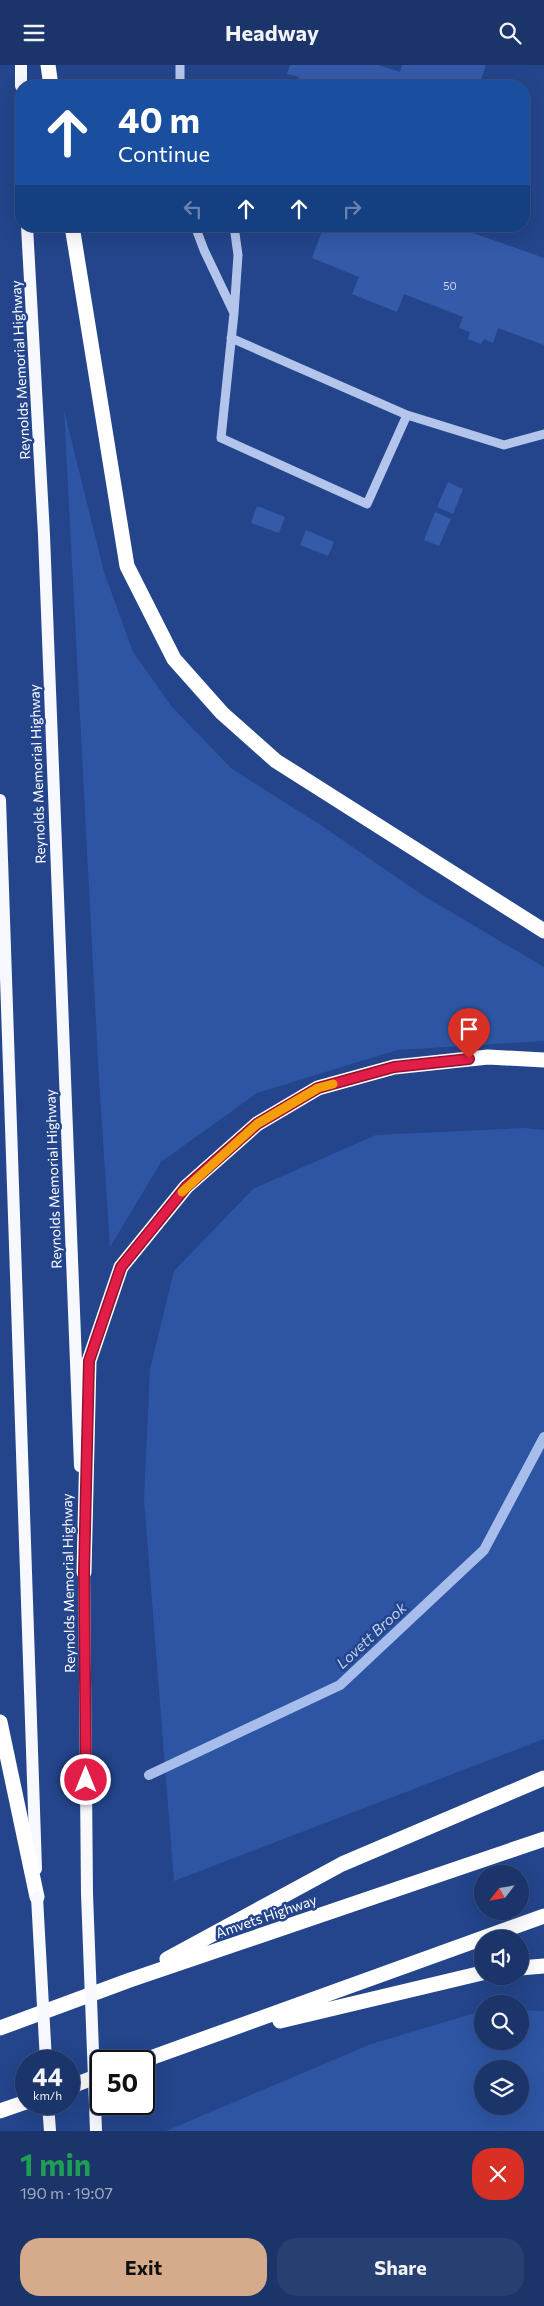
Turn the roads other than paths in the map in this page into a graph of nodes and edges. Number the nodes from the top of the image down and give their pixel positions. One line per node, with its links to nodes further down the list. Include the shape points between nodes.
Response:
1 (21, 65): 4 (main road)
2 (48, 65): 5 (highway)
3 (180, 65): 6 (lane)
4 (21, 80)
5 (50, 80)
6 (180, 80)
7 (27, 232): 18 (main road, Reynolds Memorial Highway, via 44,535)
8 (73, 232): 16 (highway, via 127,566 174,659 222,713 276,761)
9 (197, 232): 11 (lane)
10 (235, 232): 11 (lane, via 238,255)
11 (234, 313): 12 (lane)
12 (231, 338): 13 (lane); 13 (lane, via 220,438 367,504)
13 (407, 415): 14 (lane, via 504,445)
14 (544, 434)
15 (0, 800): 22 (main road)
16 (544, 931)
17 (544, 1059): 18 (highway, via 488,1057 394,1067 318,1088 257,1124 186,1187 121,1267 89,1361)
18 (84, 1572): 36 (main road, Reynolds Memorial Highway, bridge, via 86,1894)
19 (0, 1722): 22 (highway)
20 (544, 1778): 27 (highway, via 342,1864)
21 (544, 1839): 27 (highway, Amvets Highway)
22 (37, 1897): 30 (main road, bridge)
23 (544, 1916): 29 (highway)
24 (544, 1966): 25 (highway)
25 (529, 1967)
26 (474, 1975): 29 (highway)
27 (130, 1980): 28 (highway, Amvets Highway)
28 (0, 2028)
29 (211, 2038): 31 (highway)
30 (45, 2050)
31 (155, 2057)
32 (15, 2105): 33 (highway)
33 (0, 2111)
34 (49, 2115): 35 (main road)
35 (50, 2131)
36 (96, 2131)

